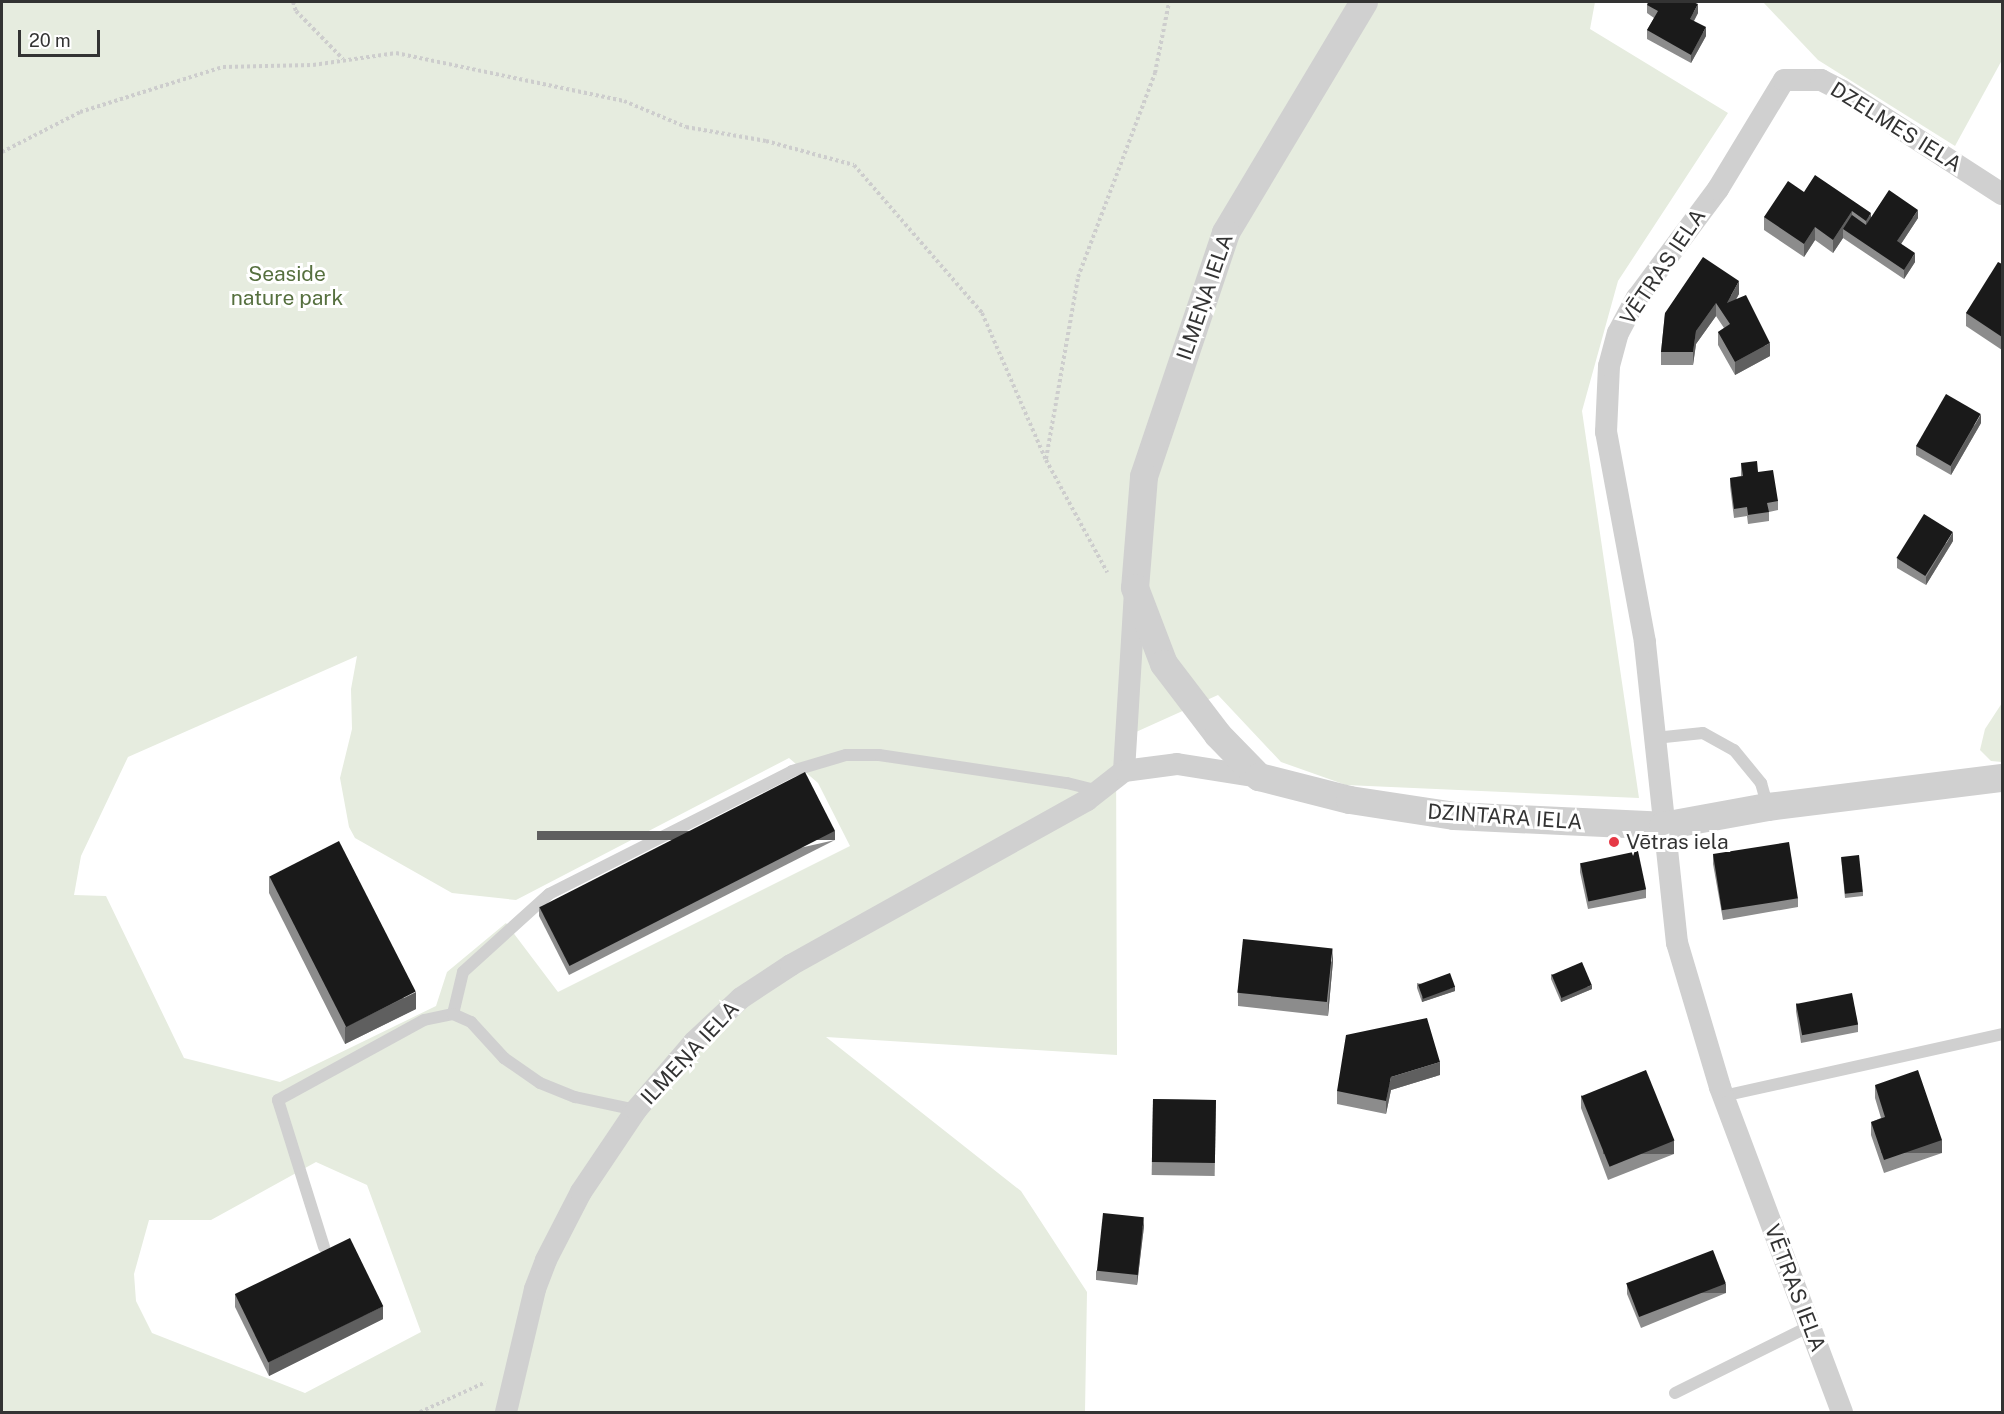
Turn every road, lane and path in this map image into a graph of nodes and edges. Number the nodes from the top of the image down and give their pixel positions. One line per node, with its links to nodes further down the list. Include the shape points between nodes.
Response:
1 (293, 2): 4 (path, via 296,11)
2 (1169, 2): 8 (path, via 1155,73 1078,277)
3 (1364, 2): 9 (street, ILMEŅA IELA, via 1226,233 1144,477)
4 (344, 59): 6 (path, via 280,67 223,67 80,112); 8 (path, via 396,53 624,101 686,127 766,141 854,165 982,313)
5 (1784, 80): 7 (street, DZELMES IELA, via 1821,80 1841,90); 10 (street, VĒTRAS IELA, via 1718,189 1637,298 1618,333 1610,366 1606,432 1645,642)
6 (2, 152)
7 (2002, 194)
8 (1046, 460): 9 (path, via 1110,578)
9 (1135, 588): 11 (street, ILMEŅA IELA); 12 (street, ILMEŅA IELA, via 1164,664 1218,735)
10 (1655, 738): 15 (lane, via 1703,733 1734,750 1761,783); 16 (street, VĒTRAS IELA)
11 (1124, 771): 12 (street, via 1177,764); 14 (street, ILMEŅA IELA)
12 (1259, 777): 16 (street, DZINTARA IELA, via 1350,800 1454,816)
13 (2002, 778): 15 (street, DZINTARA IELA)
14 (1098, 792): 17 (lane, via 1067,783 879,755 846,755 792,771 549,894 463,972); 20 (street, ILMEŅA IELA, via 791,965 741,999 694,1042)
15 (1768, 807): 16 (street, DZINTARA IELA)
16 (1663, 826): 19 (street, VĒTRAS IELA, via 1677,943)
17 (453, 1014): 20 (lane, via 471,1022 504,1058 540,1083 575,1097); 21 (lane, via 424,1020 278,1100)
18 (2002, 1034): 19 (lane)
19 (1723, 1096): 22 (street, VĒTRAS IELA)
20 (636, 1110): 23 (street, ILMEŅA IELA, via 581,1192 546,1260)
21 (324, 1247)
22 (1810, 1326): 24 (lane); 27 (street, VĒTRAS IELA)
23 (520, 1367): 25 (path); 26 (street, ILMEŅA IELA)
24 (1675, 1393)
25 (420, 1413)
26 (506, 1413)
27 (1842, 1413)

